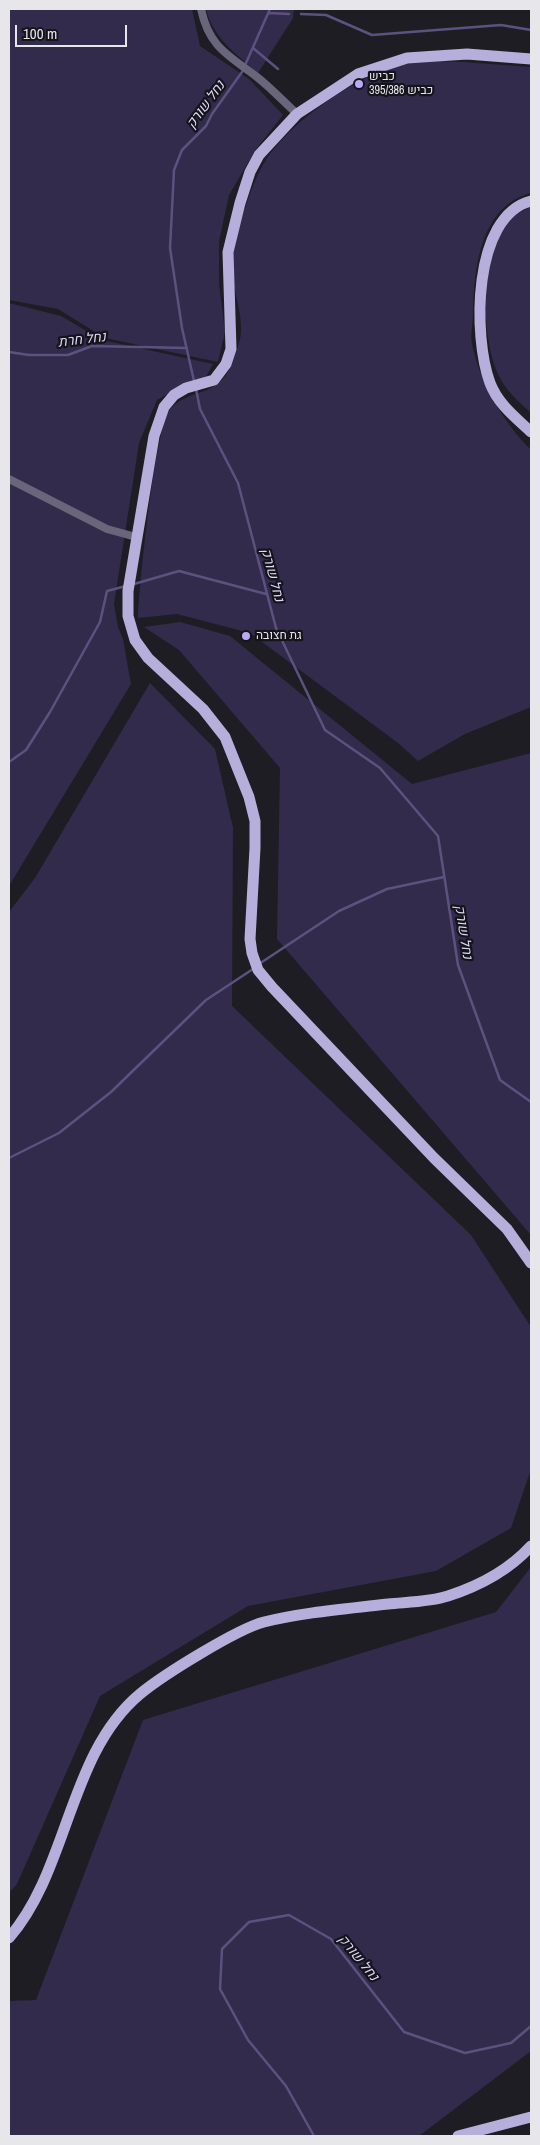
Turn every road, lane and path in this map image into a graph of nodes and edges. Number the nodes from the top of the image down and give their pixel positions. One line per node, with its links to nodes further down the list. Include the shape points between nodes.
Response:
1 (201, 9): 3 (street, via 212,40)
2 (531, 58): 3 (main road, via 467,54 407,58 358,74)
3 (297, 114): 7 (main road, via 259,155 250,172 228,252 231,349 219,375 208,384 186,388 174,395 161,413)
4 (531, 201): 5 (main road, via 522,203 504,219 489,245 481,288 480,323 485,363 498,401)
5 (531, 432)
6 (9, 479): 7 (street, via 108,529)
7 (136, 537): 8 (main road, via 128,591 128,616 135,640 148,658 204,709 225,737 249,797 255,848 250,939 258,970 298,1017 508,1230)
8 (531, 1263)
9 (531, 1546): 10 (main road, via 501,1572 446,1597 317,1612 262,1623 217,1645 140,1694 112,1724 99,1748 45,1877)
10 (9, 1938)
11 (531, 2116): 12 (main road)
12 (458, 2136)

